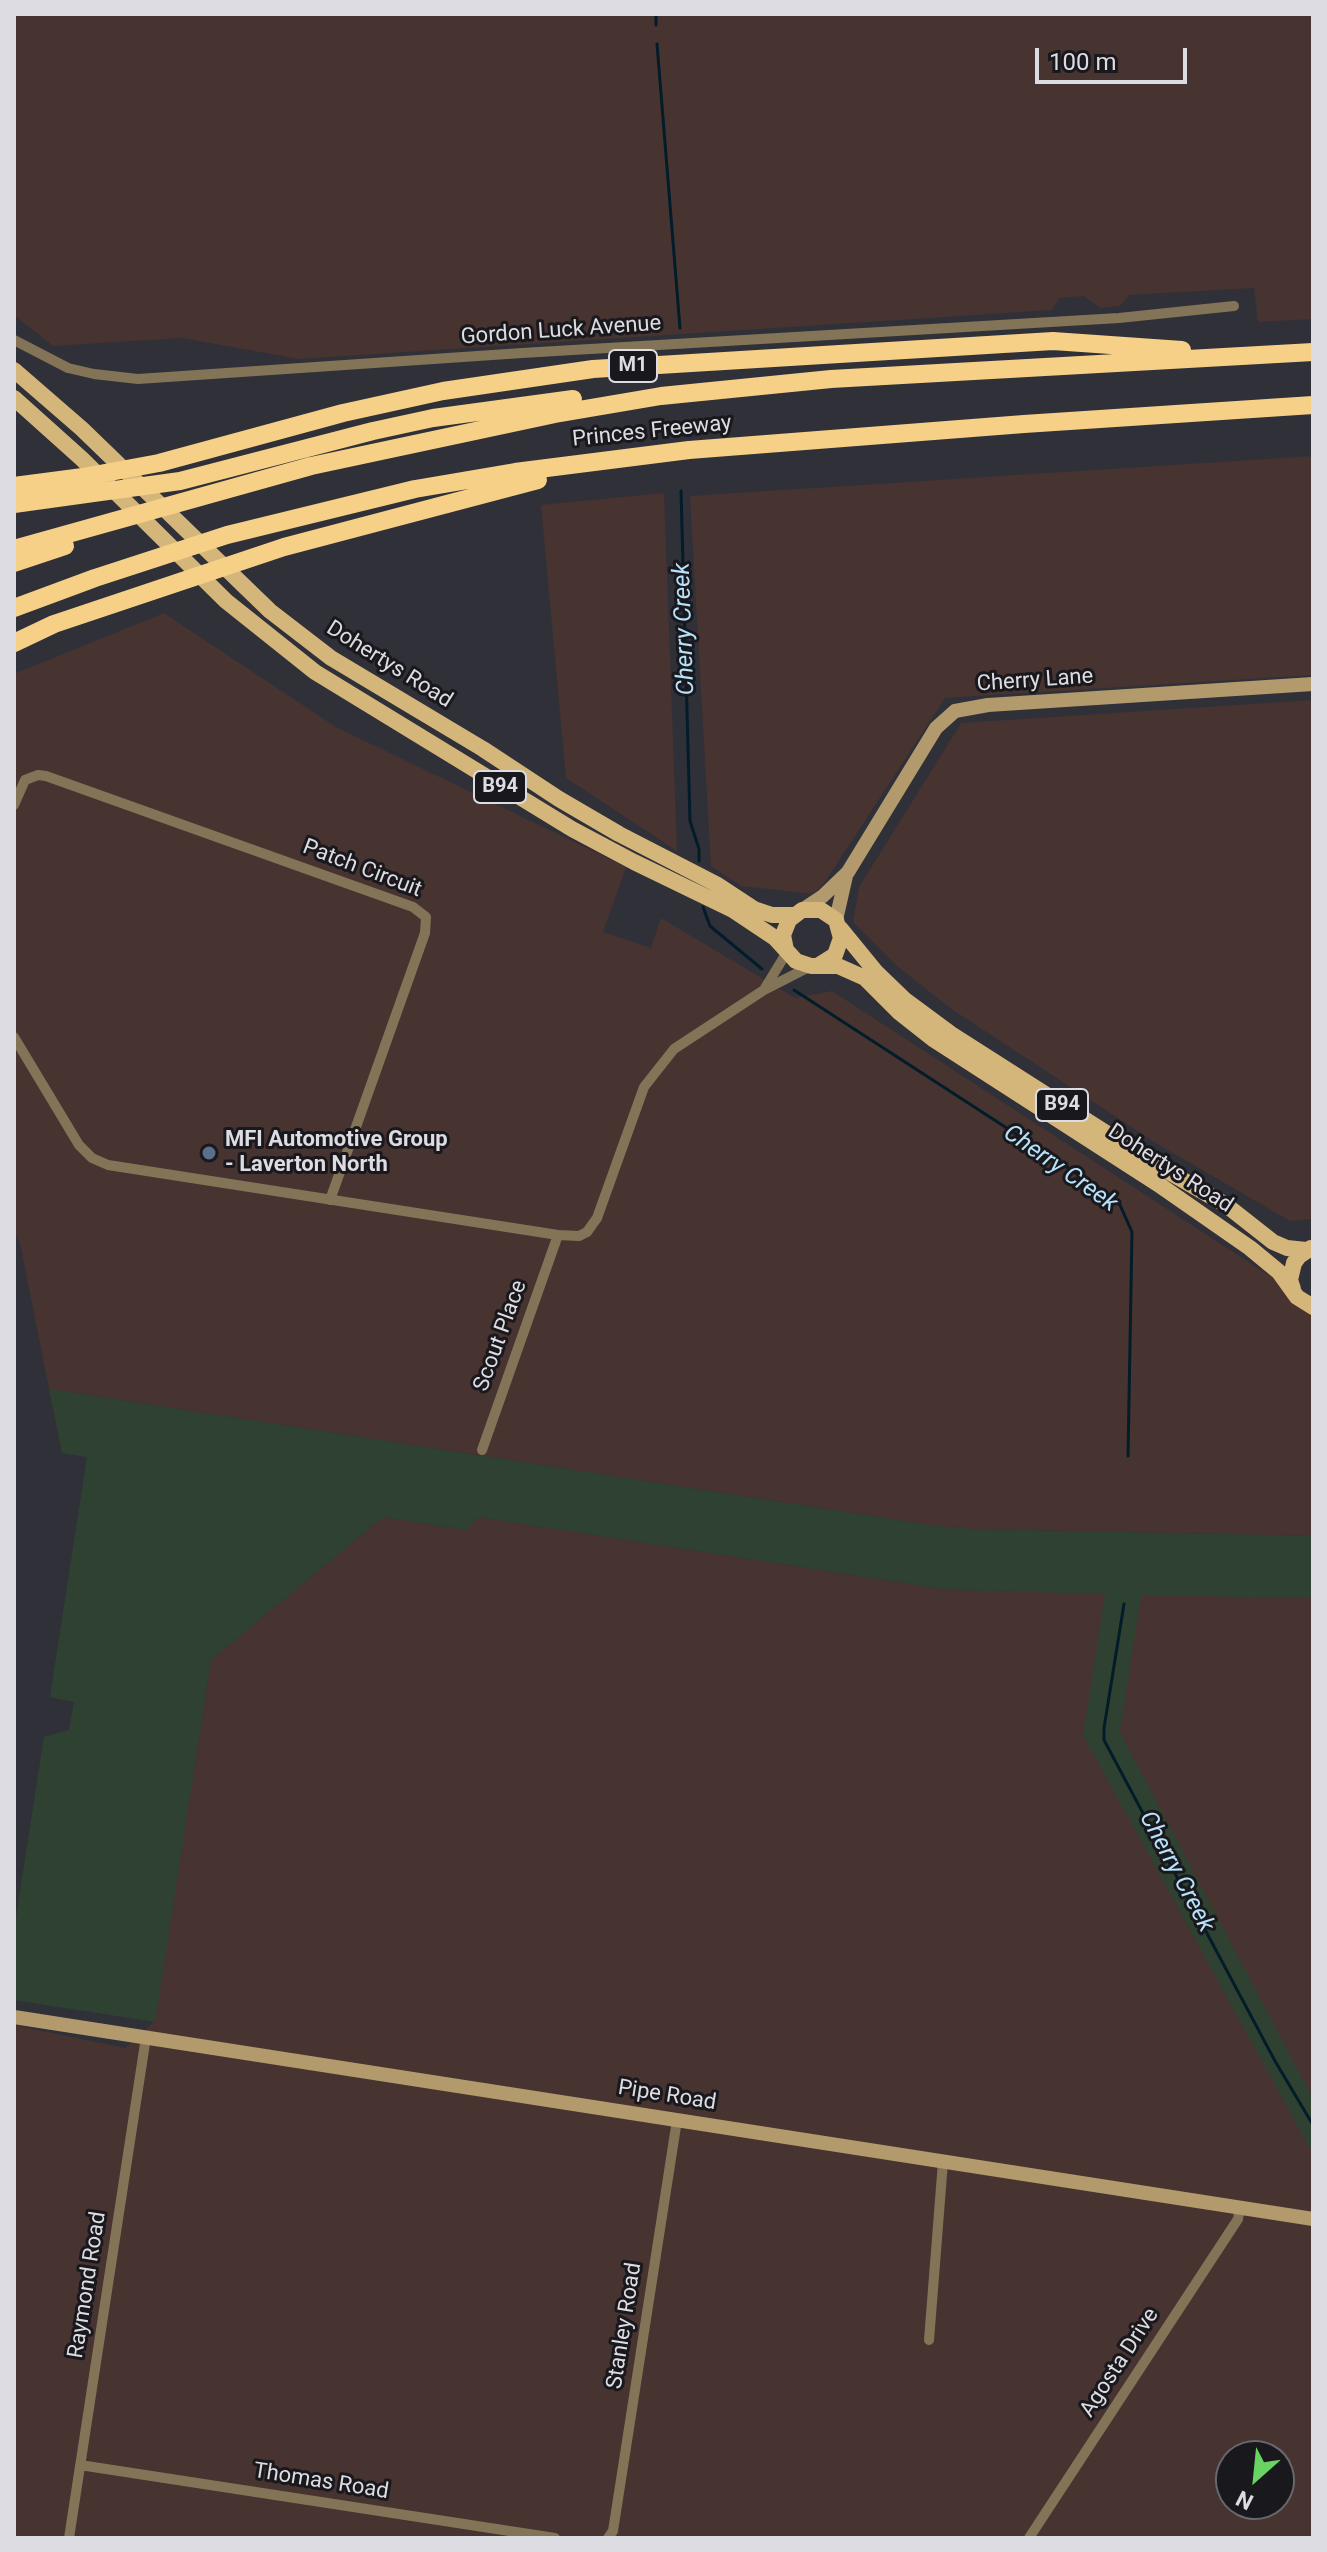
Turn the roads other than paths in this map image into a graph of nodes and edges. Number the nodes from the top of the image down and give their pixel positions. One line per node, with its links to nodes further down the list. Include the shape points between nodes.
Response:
1 (1234, 306): 2 (street, Gordon Luck Avenue, via 1119,318 138,379 68,368)
2 (14, 340)
3 (1313, 352): 4 (highway, Princes Freeway / M1)
4 (1264, 355): 6 (highway, Princes Freeway / M1); 11 (highway, Princes Freeway / M1, via 1053,341 593,369 443,391 159,463)
5 (14, 370): 20 (main road, Dohertys Road / B94, via 244,588 331,658 559,799 754,909 772,915)
6 (831, 379): 10 (highway, Princes Freeway / M1, via 661,396 555,414); 12 (highway, via 631,391 433,418 180,481)
7 (14, 398): 22 (main road, Dohertys Road / B94, via 226,601 315,672 572,829 733,910)
8 (1313, 405): 9 (highway, Princes Freeway)
9 (689, 450): 15 (highway, Princes Freeway, via 515,472 339,506 177,551); 16 (highway, via 542,479 284,547 67,619)
10 (253, 481): 13 (highway); 14 (highway, M1)
11 (14, 486)
12 (14, 504)
13 (14, 549)
14 (14, 563)
15 (14, 608)
16 (14, 643)
17 (1313, 684): 19 (street, Cherry Lane, via 955,711 936,728)
18 (14, 805): 26 (street, Patch Circuit, via 25,780 46,776 413,907 426,917 425,933)
19 (848, 872): 20 (street, Cherry Lane); 21 (street, Cherry Lane)
20 (798, 912): 21 (main road, B94, via 821,910); 22 (main road, via 785,927)
21 (838, 924): 23 (main road, via 840,947); 28 (main road, Dohertys Road / B94, via 876,972 951,1034 1209,1194 1273,1242)
22 (787, 951): 23 (main road, B94, via 796,961); 24 (street)
23 (815, 966): 24 (street); 29 (main road, Dohertys Road / B94, via 838,966 865,978 925,1033 1250,1248)
24 (764, 990): 27 (street, via 674,1049 644,1087 593,1226 579,1236)
25 (14, 1037): 26 (street, via 92,1158 108,1165)
26 (330, 1200): 27 (street)
27 (558, 1235): 31 (street, Scout Place)
28 (1309, 1249): 29 (main road, via 1291,1271)
29 (1293, 1289): 30 (main road, B94)
30 (1313, 1307)
31 (482, 1450)
32 (14, 2017): 33 (street, Pipe Road)
33 (146, 2037): 34 (street, Pipe Road); 39 (street, Raymond Road)
34 (677, 2120): 35 (street, Pipe Road); 40 (street, Stanley Road)
35 (943, 2162): 36 (street, Pipe Road); 38 (street)
36 (1240, 2207): 37 (street, Pipe Road); 43 (street, Agosta Drive, via 1238,2219)
37 (1313, 2219)
38 (929, 2340)
39 (80, 2465): 41 (street, Raymond Road); 42 (street, Thomas Road)
40 (609, 2537)
41 (69, 2538)
42 (555, 2538)
43 (1029, 2538)

